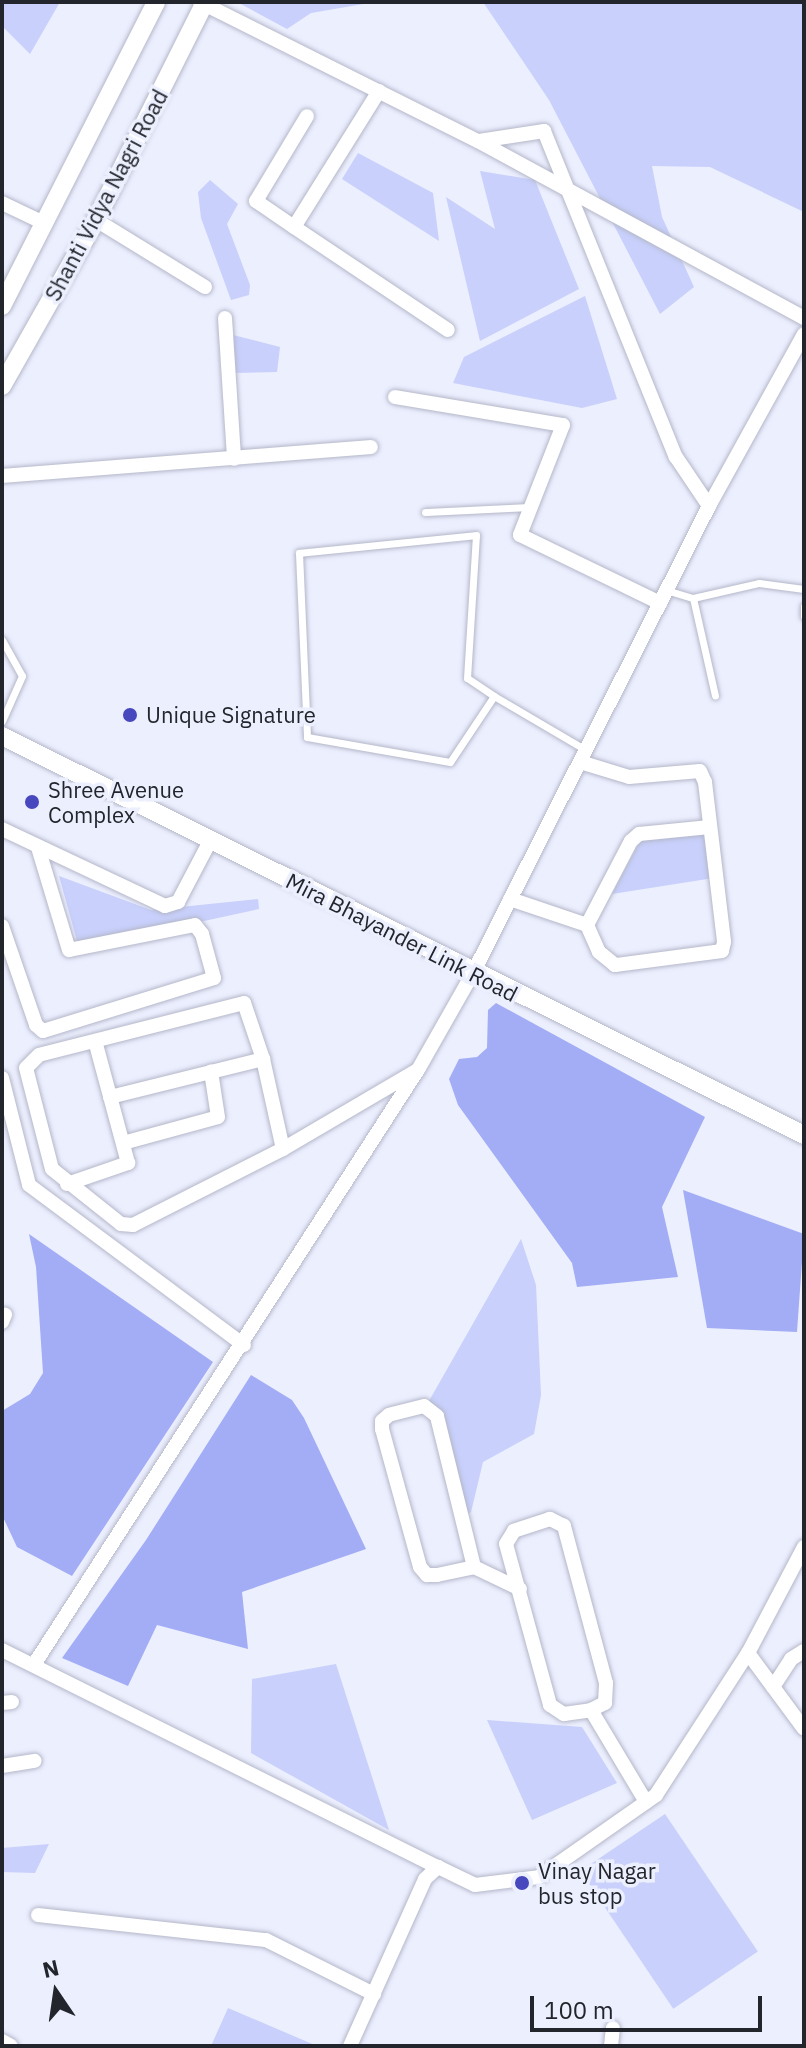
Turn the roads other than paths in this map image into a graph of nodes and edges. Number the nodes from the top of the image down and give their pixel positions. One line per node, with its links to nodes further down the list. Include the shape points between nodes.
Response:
1 (156, 2): 9 (street, Shanti Vidya Nagri Road)
2 (203, 3): 3 (street); 8 (street, Shanti Vidya Nagri Road)
3 (379, 91): 5 (street); 10 (street)
4 (307, 116): 10 (street, via 256,201)
5 (478, 141): 6 (street); 6 (street, via 544,131)
6 (569, 190): 14 (street); 22 (street, via 676,457)
7 (2, 203): 9 (street)
8 (96, 220): 11 (street); 17 (street, Shanti Vidya Nagri Road)
9 (44, 223): 12 (street, Shanti Vidya Nagri Road)
10 (294, 227): 15 (street)
11 (205, 287)
12 (2, 306)
13 (225, 318): 20 (street)
14 (804, 318)
15 (448, 330)
16 (804, 334): 22 (street)
17 (2, 386)
18 (395, 397): 23 (street, via 563,425)
19 (371, 447): 20 (street)
20 (234, 459): 21 (street)
21 (2, 476)
22 (709, 506): 26 (street)
23 (531, 507): 24 (lane); 26 (street, via 520,535)
24 (425, 512)
25 (804, 589): 27 (lane, via 759,583)
26 (663, 597): 27 (lane); 35 (street)
27 (693, 598): 32 (lane)
28 (804, 606): 29 (lane)
29 (804, 616)
30 (2, 640): 33 (lane, via 22,676)
31 (494, 696): 31 (lane, via 450,762 307,737 299,553 476,535 467,678); 35 (lane)
32 (715, 696)
33 (2, 721)
34 (2, 736): 38 (street, Mira Bhayander Link Road)
35 (583, 756): 36 (street, via 629,777 700,771); 40 (street)
36 (710, 827): 41 (street, via 639,834 621,856); 41 (street, via 722,951 615,965 599,952)
37 (2, 829): 39 (street)
38 (210, 841): 39 (street, via 182,896 170,906); 43 (street, Mira Bhayander Link Road)
39 (38, 847): 42 (street, via 69,950 195,925 214,978 43,1031 36,1025)
40 (510, 899): 41 (street); 43 (street)
41 (587, 925)
42 (2, 926)
43 (473, 973): 46 (street); 50 (street, Mira Bhayander Link Road)
44 (95, 1041): 45 (street, via 244,1003); 49 (street); 53 (street, via 39,1055 26,1068 52,1169)
45 (263, 1059): 47 (street); 52 (street)
46 (419, 1068): 52 (street); 54 (street)
47 (211, 1072): 49 (street); 51 (street, via 218,1117)
48 (2, 1078): 54 (street, via 29,1185)
49 (110, 1097): 51 (street)
50 (804, 1135)
51 (123, 1143): 53 (street, via 128,1163)
52 (283, 1149): 53 (street, via 133,1225 121,1224)
53 (67, 1184)
54 (244, 1345): 61 (street)
55 (804, 1547): 60 (street)
56 (474, 1567): 56 (street, via 437,1575 427,1575 420,1567 382,1429 389,1415 424,1406 437,1416); 57 (street)
57 (520, 1589): 63 (street, via 550,1705 564,1714); 63 (street, via 507,1537 559,1520 609,1696)
58 (2, 1650): 61 (street)
59 (804, 1651): 62 (street, via 791,1659)
60 (748, 1653): 62 (street); 67 (street, via 656,1795)
61 (35, 1663): 68 (street)
62 (773, 1687): 64 (street)
63 (591, 1710): 67 (street)
64 (804, 1729)
65 (35, 1761): 66 (street)
66 (2, 1766)
67 (646, 1802): 68 (street, via 539,1877 475,1885)
68 (438, 1867): 70 (street, via 425,1879)
69 (38, 1915): 70 (street, via 266,1940)
70 (374, 1994): 74 (street)
71 (613, 2028): 75 (street)
72 (2, 2041): 73 (street)
73 (11, 2046)
74 (350, 2046)
75 (611, 2046)

